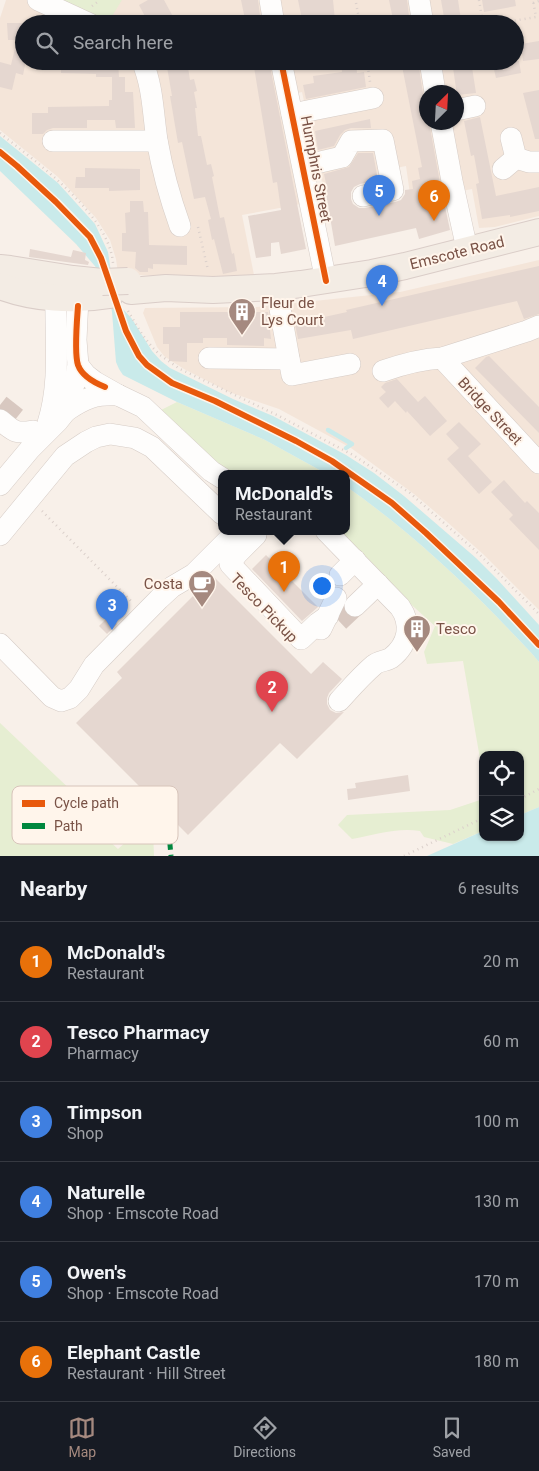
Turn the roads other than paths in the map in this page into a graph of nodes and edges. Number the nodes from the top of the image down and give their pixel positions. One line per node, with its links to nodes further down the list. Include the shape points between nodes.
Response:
1 (38, 0): 4 (street)
2 (270, 0): 5 (street)
3 (419, 0): 6 (street)
4 (70, 15)
5 (272, 15)
6 (422, 15)
7 (146, 70): 14 (street)
8 (283, 70): 12 (street, Humphris Street)
9 (431, 70): 10 (street)
10 (434, 85)
11 (373, 98): 12 (street)
12 (292, 114): 18 (street, Humphris Street)
13 (442, 130): 22 (street)
14 (157, 141): 15 (street); 20 (street)
15 (67, 147)
16 (510, 155): 17 (street)
17 (539, 162)
18 (303, 166): 19 (street, via 342,158 351,141 383,140 393,190); 25 (street, Humphris Street)
19 (363, 196)
20 (180, 226)
21 (539, 232): 22 (main road, Emscote Road)
22 (467, 249): 25 (main road, Emscote Road, via 405,266)
23 (0, 268): 28 (main road, Emscote Road)
24 (0, 273): 28 (street, via 31,282)
25 (326, 281): 27 (main road, Emscote Road)
26 (0, 286): 28 (main road, Emscote Road, via 35,295)
27 (276, 287): 28 (main road, Emscote Road); 32 (street)
28 (101, 290): 34 (street, via 76,340); 39 (street, via 57,379 55,397)
29 (539, 326): 31 (street, Bridge Street)
30 (209, 358): 32 (street)
31 (442, 358): 35 (street, Bridge Street, via 418,360); 41 (street, Bridge Street)
32 (289, 359): 33 (street, via 292,375)
33 (350, 364)
34 (78, 365): 36 (street, via 88,378); 37 (street)
35 (383, 371)
36 (110, 395): 37 (street, via 84,400); 42 (street, via 143,407)
37 (66, 410): 39 (street, via 58,421)
38 (0, 420): 39 (street, via 20,433)
39 (36, 431): 40 (street)
40 (6, 462): 43 (street)
41 (539, 463)
42 (218, 475)
43 (0, 485)
44 (218, 510): 45 (street, via 152,447 135,438 110,434 96,437 65,456)
45 (0, 535)
46 (244, 535): 49 (street)
47 (246, 535): 51 (street, via 230,564 301,639 308,643)
48 (328, 535): 50 (street, via 347,568)
49 (213, 555): 51 (street, Tesco Pickup, via 301,648 310,649); 52 (street, via 194,574 159,599 94,665 70,698 61,701 52,698)
50 (378, 584): 51 (street, Tesco Pickup); 53 (street, via 404,613 408,626 406,638 390,658 375,663)
51 (340, 610)
52 (0, 644)
53 (338, 701)

